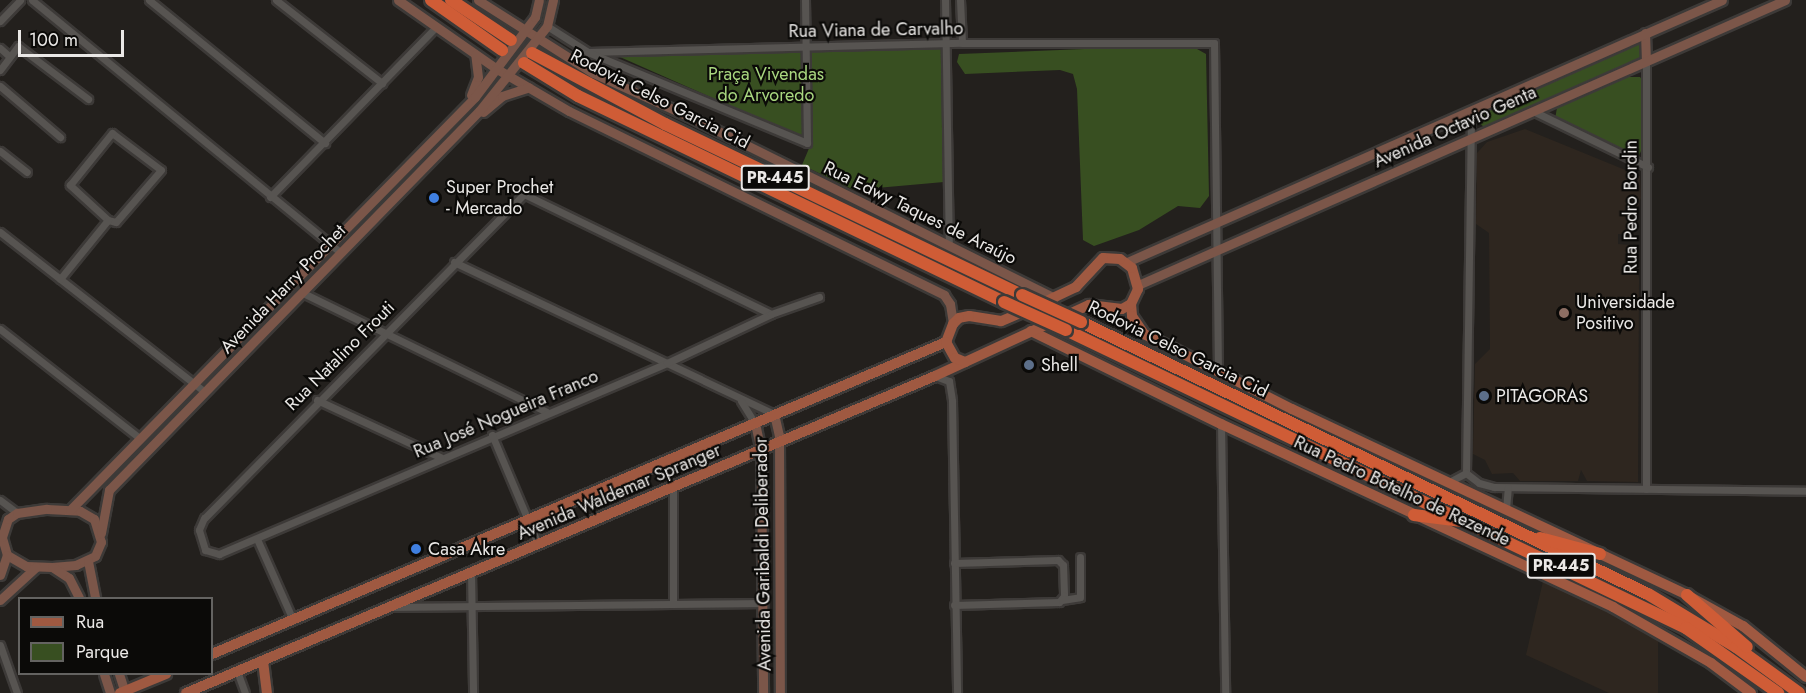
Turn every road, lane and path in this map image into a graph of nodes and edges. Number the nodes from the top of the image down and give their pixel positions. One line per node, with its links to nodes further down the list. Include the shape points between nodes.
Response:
1 (20, 0): 17 (street)
2 (32, 0): 50 (street)
3 (149, 0): 46 (street)
4 (276, 0): 36 (street)
5 (398, 0): 20 (street)
6 (431, 0): 7 (highway, via 507,45)
7 (451, 0)
8 (539, 0): 16 (street)
9 (553, 0): 19 (street)
10 (805, 0): 26 (street)
11 (945, 0): 25 (street)
12 (960, 0): 24 (street)
13 (1722, 0): 22 (street, Avenida Octavio Genta)
14 (1785, 0): 31 (street, Avenida Octavio Genta)
15 (482, 3): 18 (street, Rodovia Celso Garcia Cid)
16 (535, 17): 18 (street); 21 (street, Avenida Harry Prochet)
17 (0, 21)
18 (512, 24): 21 (street, Rodovia Celso Garcia Cid)
19 (547, 26): 23 (street, Avenida Harry Prochet); 28 (street)
20 (435, 28): 29 (street); 36 (street)
21 (525, 31): 23 (street, Rodovia Celso Garcia Cid); 32 (street, Avenida Harry Prochet)
22 (1645, 33): 31 (street, Rua Pedro Bordin); 41 (street, Avenida Octavio Genta)
23 (537, 39): 34 (street, Avenida Harry Prochet); 35 (street, Rodovia Celso Garcia Cid)
24 (962, 43): 25 (street, Rua Viana de Carvalho); 52 (street, Rua Viana de Carvalho, via 1214,43)
25 (947, 44): 26 (street, Rua Viana de Carvalho); 55 (street)
26 (805, 46): 28 (street, Rua Viana de Carvalho); 28 (street, via 807,143)
27 (0, 48): 30 (street)
28 (588, 52)
29 (475, 54): 32 (street); 40 (street, via 476,86)
30 (10, 57): 33 (street); 39 (street, via 18,46)
31 (1646, 61): 42 (street, Avenida Octavio Genta); 48 (street, Rua Pedro Bordin)
32 (497, 69): 34 (street); 40 (street, Avenida Harry Prochet)
33 (0, 70)
34 (507, 75): 38 (street); 43 (street, Avenida Harry Prochet)
35 (608, 80): 55 (street, Rua Edwy Taques de Araújo)
36 (381, 83): 46 (street)
37 (0, 86): 44 (street)
38 (529, 87): 43 (street, via 507,94); 67 (street, via 569,111 944,294 950,304)
39 (88, 99)
40 (464, 108): 43 (street); 54 (street, Avenida Harry Prochet)
41 (1472, 110): 45 (street); 52 (street, Avenida Octavio Genta)
42 (1533, 111): 45 (street, Avenida Octavio Genta); 48 (street)
43 (473, 116): 57 (street, Avenida Harry Prochet)
44 (60, 137)
45 (1472, 139): 56 (street, Avenida Octavio Genta); 89 (street)
46 (325, 143): 50 (street)
47 (0, 151): 49 (street)
48 (1648, 167): 93 (street, Rua Pedro Bordin)
49 (27, 172)
50 (270, 197): 54 (street)
51 (108, 220): 51 (street, via 120,221 161,170 112,133 70,185); 60 (street)
52 (1216, 220): 56 (street); 59 (street, Avenida Octavio Genta)
53 (0, 232): 60 (street)
54 (331, 244): 57 (street); 76 (street, Avenida Harry Prochet)
55 (948, 245): 64 (street, Rua Edwy Taques de Araújo)
56 (1216, 249): 61 (street, Avenida Octavio Genta); 74 (street)
57 (341, 254): 62 (street, Avenida Harry Prochet)
58 (454, 262): 66 (street, Rua Natalino Frouti, via 524,194); 70 (street, Rua Natalino Frouti); 73 (street)
59 (1127, 262): 61 (main road); 64 (main road, via 1103,258 1076,287)
60 (60, 279): 76 (street)
61 (1138, 285): 65 (main road)
62 (303, 293): 70 (street); 77 (street, Avenida Harry Prochet)
63 (819, 297): 66 (street, Rua José Nogueira Franco)
64 (1054, 298): 67 (main road, via 1001,321 969,316)
65 (1131, 304): 69 (main road, Avenida Waldemar Spranger, via 1122,309 1089,305); 74 (main road, via 1132,316 1144,334)
66 (771, 314): 73 (street, Rua José Nogueira Franco)
67 (952, 324): 71 (main road)
68 (0, 329): 85 (street)
69 (1031, 331): 72 (main road, Avenida Waldemar Spranger); 83 (main road, Rua Pedro Botelho de Rezende)
70 (383, 334): 79 (street, Rua Natalino Frouti); 80 (street)
71 (946, 342): 72 (main road, via 955,358); 81 (main road, Avenida Waldemar Spranger)
72 (965, 362): 75 (main road, Avenida Waldemar Spranger)
73 (666, 363): 78 (street); 80 (street, Rua José Nogueira Franco)
74 (1218, 372): 90 (main road, PR-445)
75 (935, 376): 86 (main road, Avenida Waldemar Spranger); 111 (street, via 949,381 951,394)
76 (192, 381): 77 (street); 85 (street, Avenida Harry Prochet)
77 (205, 392): 103 (street, Avenida Harry Prochet, via 109,490)
78 (738, 397): 81 (street); 82 (street)
79 (317, 400): 88 (street); 106 (street, Rua Natalino Frouti, via 204,518 199,530)
80 (547, 412): 84 (street, Rua José Nogueira Franco)
81 (774, 414): 82 (main road, Avenida Waldemar Spranger); 86 (street, Avenida Garibaldi Deliberador)
82 (755, 423): 87 (street, Avenida Garibaldi Deliberador); 100 (main road, Avenida Waldemar Spranger)
83 (1221, 424): 99 (main road, Rua Pedro Botelho de Rezende); 147 (street)
84 (492, 435): 88 (street, Rua José Nogueira Franco); 100 (street)
85 (138, 437): 97 (street, Avenida Harry Prochet)
86 (779, 442): 87 (main road, Avenida Waldemar Spranger); 145 (street, Avenida Garibaldi Deliberador)
87 (760, 450): 91 (main road, Avenida Waldemar Spranger); 122 (street, Avenida Garibaldi Deliberador)
88 (440, 457): 104 (street, Rua José Nogueira Franco)
89 (1466, 473): 90 (street); 92 (street, via 1485,486)
90 (1449, 482): 96 (main road, PR-445)
91 (673, 488): 105 (main road, Avenida Waldemar Spranger); 121 (street)
92 (1508, 488): 93 (street); 96 (street)
93 (1646, 489): 94 (street)
94 (1806, 491)
95 (0, 500): 98 (street)
96 (1506, 509): 107 (main road, PR-445)
97 (70, 510): 98 (street); 103 (street, via 94,519)
98 (18, 513): 108 (street, via 4,528)
99 (1414, 515): 101 (highway); 148 (main road, Rua Pedro Botelho de Rezende, via 1613,607 1711,663)
100 (528, 520): 105 (street); 126 (main road, Avenida Waldemar Spranger)
101 (1472, 523): 102 (highway, Rodovia Celso Garcia Cid / PR-445, bridge, via 588,101 528,58); 135 (highway, Rodovia Celso Garcia Cid / PR-445, via 1686,628)
102 (1510, 531): 107 (highway); 136 (highway, Rodovia Celso Garcia Cid / PR-445, via 1648,594)
103 (101, 533): 110 (street, via 99,551)
104 (256, 538): 106 (street, Rua José Nogueira Franco, via 219,554); 126 (street)
105 (538, 544): 114 (main road, Avenida Waldemar Spranger)
106 (205, 550)
107 (1600, 554): 116 (main road, PR-445)
108 (7, 555): 112 (street, via 18,564); 115 (street)
109 (1080, 557): 120 (street, via 1080,597)
110 (88, 561): 113 (street); 118 (street)
111 (954, 563): 120 (street, via 1058,560 1063,565); 123 (street)
112 (36, 567): 113 (street); 119 (street)
113 (52, 567): 117 (street, via 69,578)
114 (471, 573): 124 (street); 125 (main road, Avenida Waldemar Spranger)
115 (0, 575)
116 (1687, 595): 134 (main road, via 1743,626); 136 (highway)
117 (78, 597)
118 (95, 597)
119 (0, 600)
120 (1062, 600): 123 (street)
121 (673, 603): 122 (street); 124 (street)
122 (763, 603): 144 (street, Avenida Garibaldi Deliberador)
123 (954, 605): 146 (street)
124 (472, 606): 125 (street); 143 (street)
125 (388, 608): 129 (main road, Avenida Waldemar Spranger)
126 (293, 620): 128 (main road, Avenida Waldemar Spranger)
127 (0, 645): 138 (street)
128 (213, 654)
129 (263, 662): 130 (main road, Avenida Waldemar Spranger); 142 (main road)
130 (237, 671): 140 (main road, Avenida Waldemar Spranger); 141 (street)
131 (104, 675): 139 (street)
132 (119, 675): 137 (street)
133 (164, 675): 137 (main road)
134 (1806, 677)
135 (1759, 680): 149 (highway); 150 (highway, Rodovia Celso Garcia Cid / PR-445)
136 (1786, 682): 151 (highway, Rodovia Celso Garcia Cid / PR-445)
137 (123, 692)
138 (17, 693)
139 (110, 693)
140 (186, 693)
141 (244, 693)
142 (267, 693)
143 (473, 693)
144 (763, 693)
145 (780, 693)
146 (957, 693)
147 (1225, 693)
148 (1751, 693)
149 (1771, 693)
150 (1778, 693)
151 (1799, 693)

